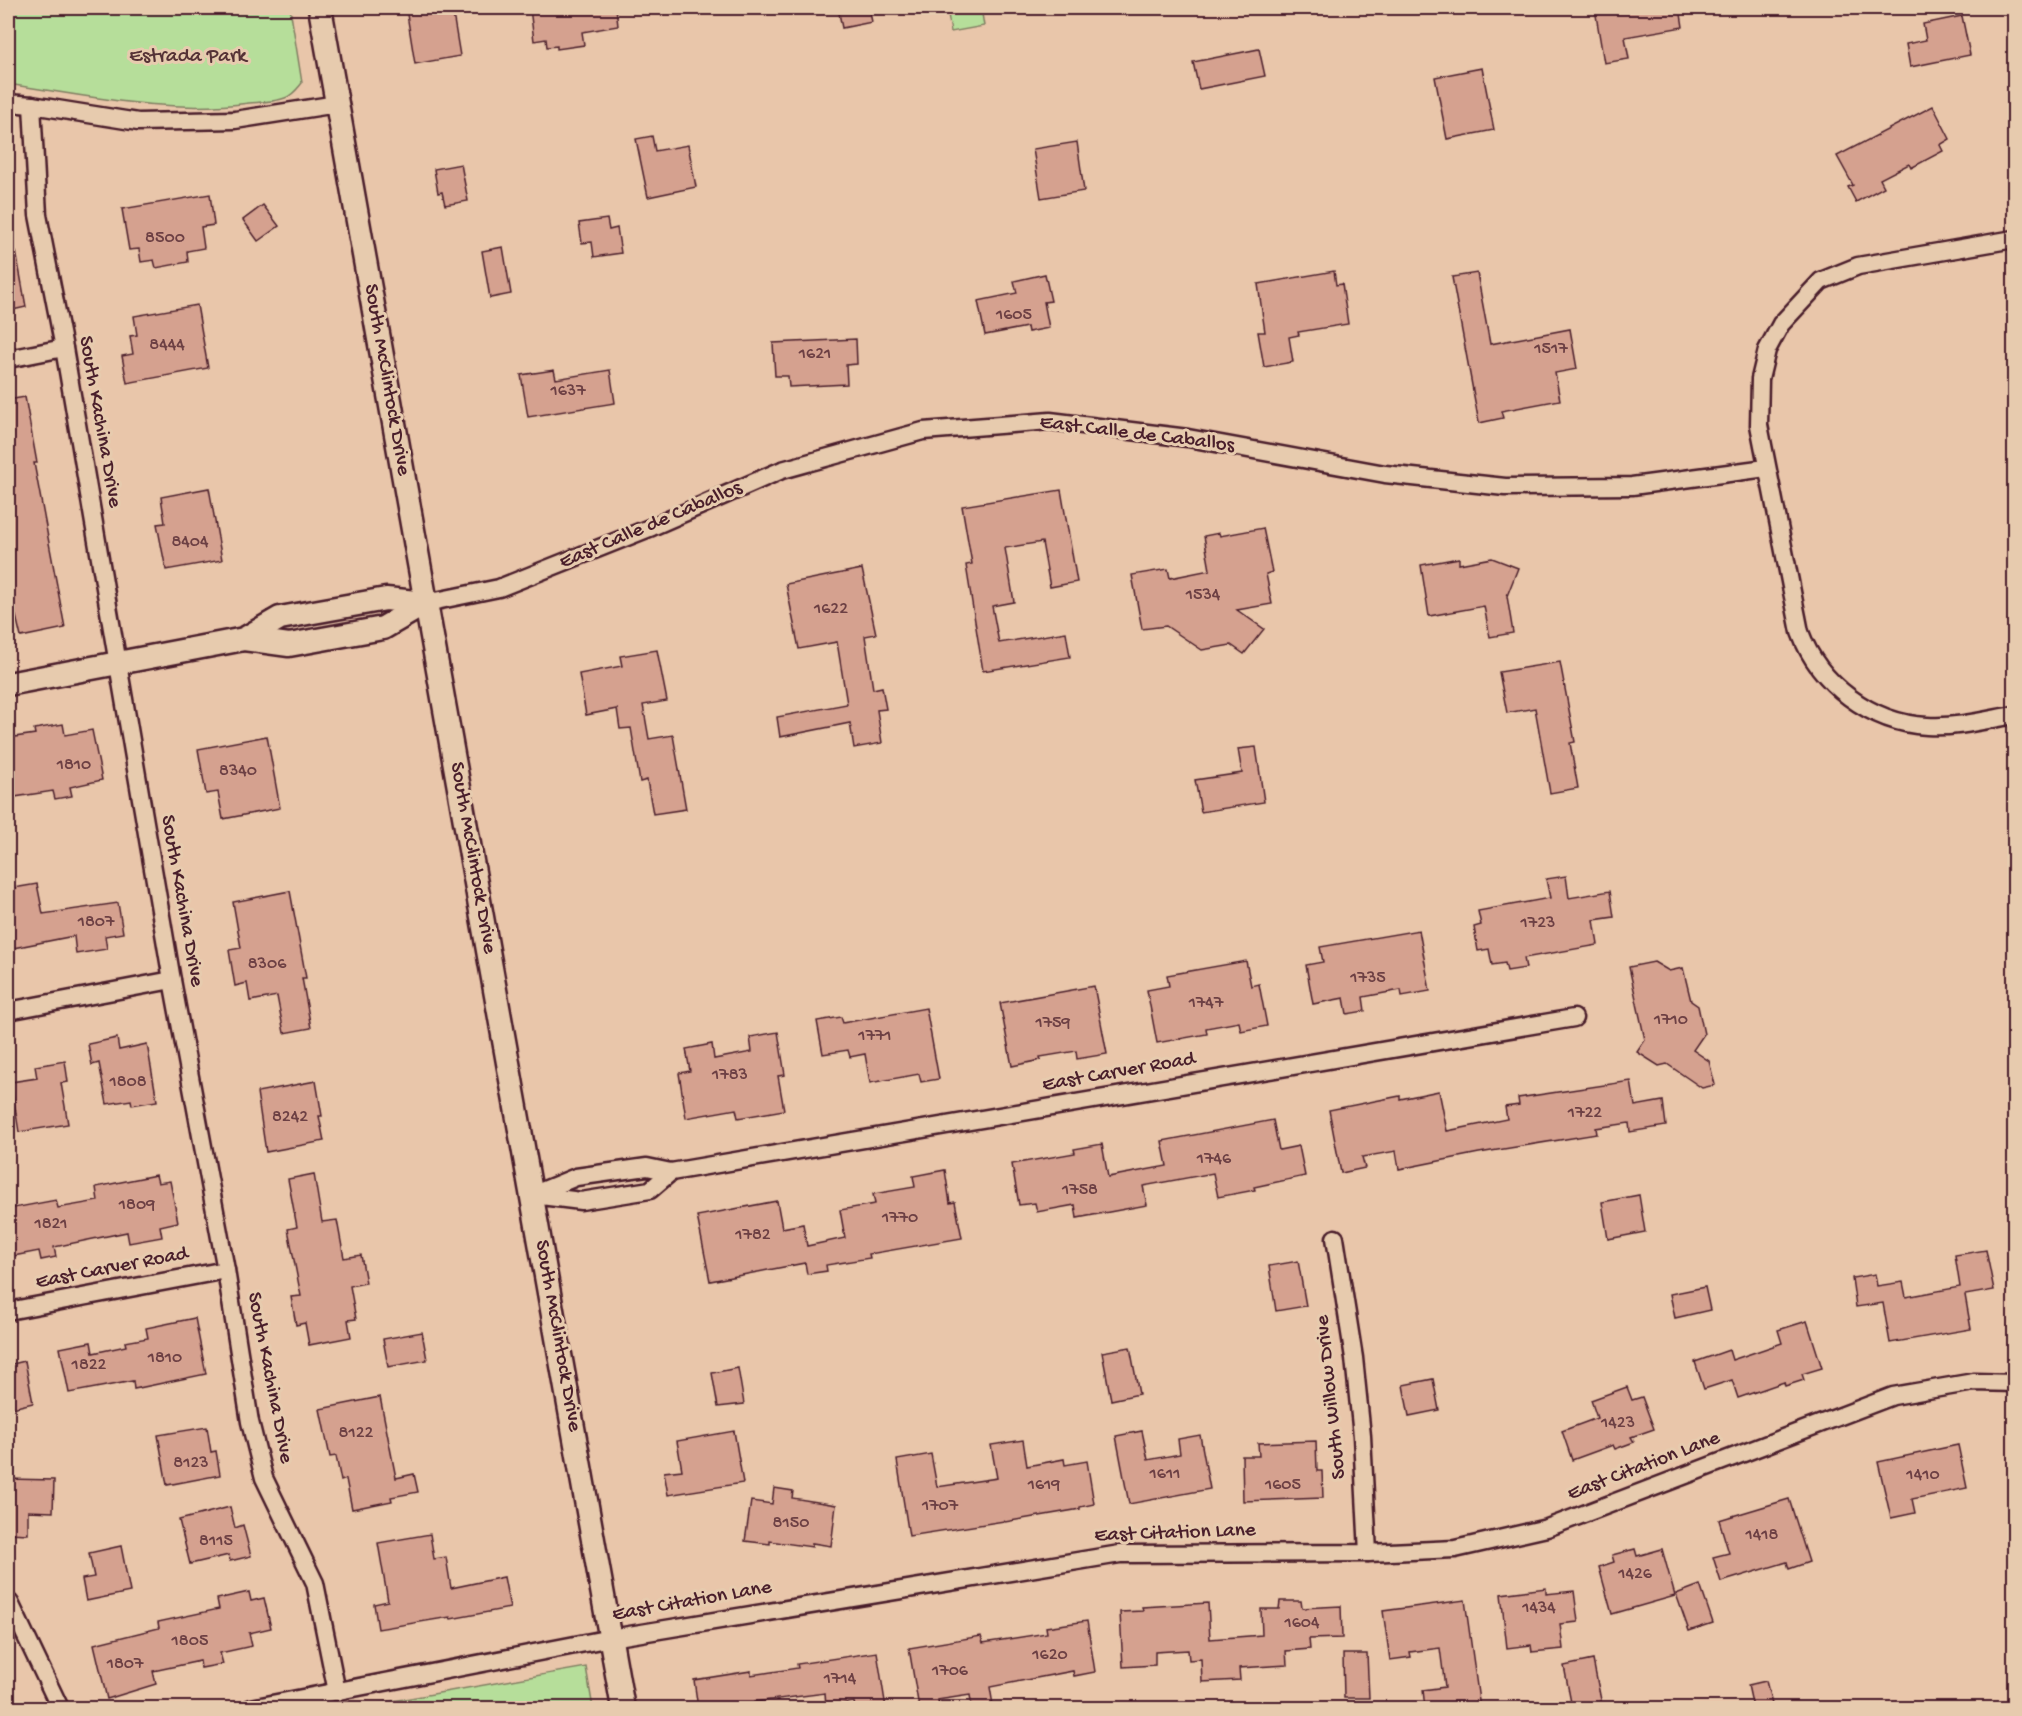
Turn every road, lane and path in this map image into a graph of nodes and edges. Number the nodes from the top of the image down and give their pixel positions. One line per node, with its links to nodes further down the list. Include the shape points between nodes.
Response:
1 (320, 8): 3 (main road, South McClintock Drive)
2 (8, 103): 4 (street)
3 (337, 104): 4 (street, via 235,120 138,122); 9 (main road, South McClintock Drive)
4 (32, 105): 6 (street, South Kachina Drive, via 38,215)
5 (2014, 238): 8 (street, via 1858,266 1821,282 1781,324 1767,350 1760,379 1759,416)
6 (64, 348): 7 (street); 10 (street, South Kachina Drive)
7 (8, 359)
8 (1766, 468): 9 (street, East Calle de Caballos, via 1632,486 1505,487 1385,474 1188,438 1050,421 922,431 783,470 499,588); 12 (street, via 1800,632 1824,676 1873,712 1901,723 1928,727)
9 (426, 603): 10 (main road, via 383,627 289,645 244,639); 17 (main road, South McClintock Drive)
10 (118, 662): 11 (main road); 13 (street, South Kachina Drive)
11 (8, 684)
12 (2014, 715)
13 (172, 980): 14 (street); 19 (street, South Kachina Drive)
14 (8, 1011)
15 (1574, 1018): 16 (street, East Carver Road)
16 (671, 1172): 17 (street, East Carver Road, via 647,1167 576,1178); 17 (street, East Carver Road, via 650,1190 581,1201)
17 (532, 1195): 24 (main road, South McClintock Drive)
18 (1335, 1238): 22 (street, South Willow Drive, via 1354,1358)
19 (226, 1270): 20 (street, East Carver Road); 25 (street, South Kachina Drive, via 250,1422 264,1478 315,1583)
20 (8, 1311)
21 (2014, 1383): 22 (street, East Citation Lane, via 1974,1382 1893,1396 1547,1528 1455,1549)
22 (1368, 1553): 24 (street, East Citation Lane, via 1120,1554)
23 (10, 1603): 26 (street)
24 (611, 1638): 25 (street, East Citation Lane); 28 (main road, South McClintock Drive)
25 (336, 1692): 27 (street, East Citation Lane)
26 (60, 1708)
27 (251, 1708)
28 (623, 1708)

